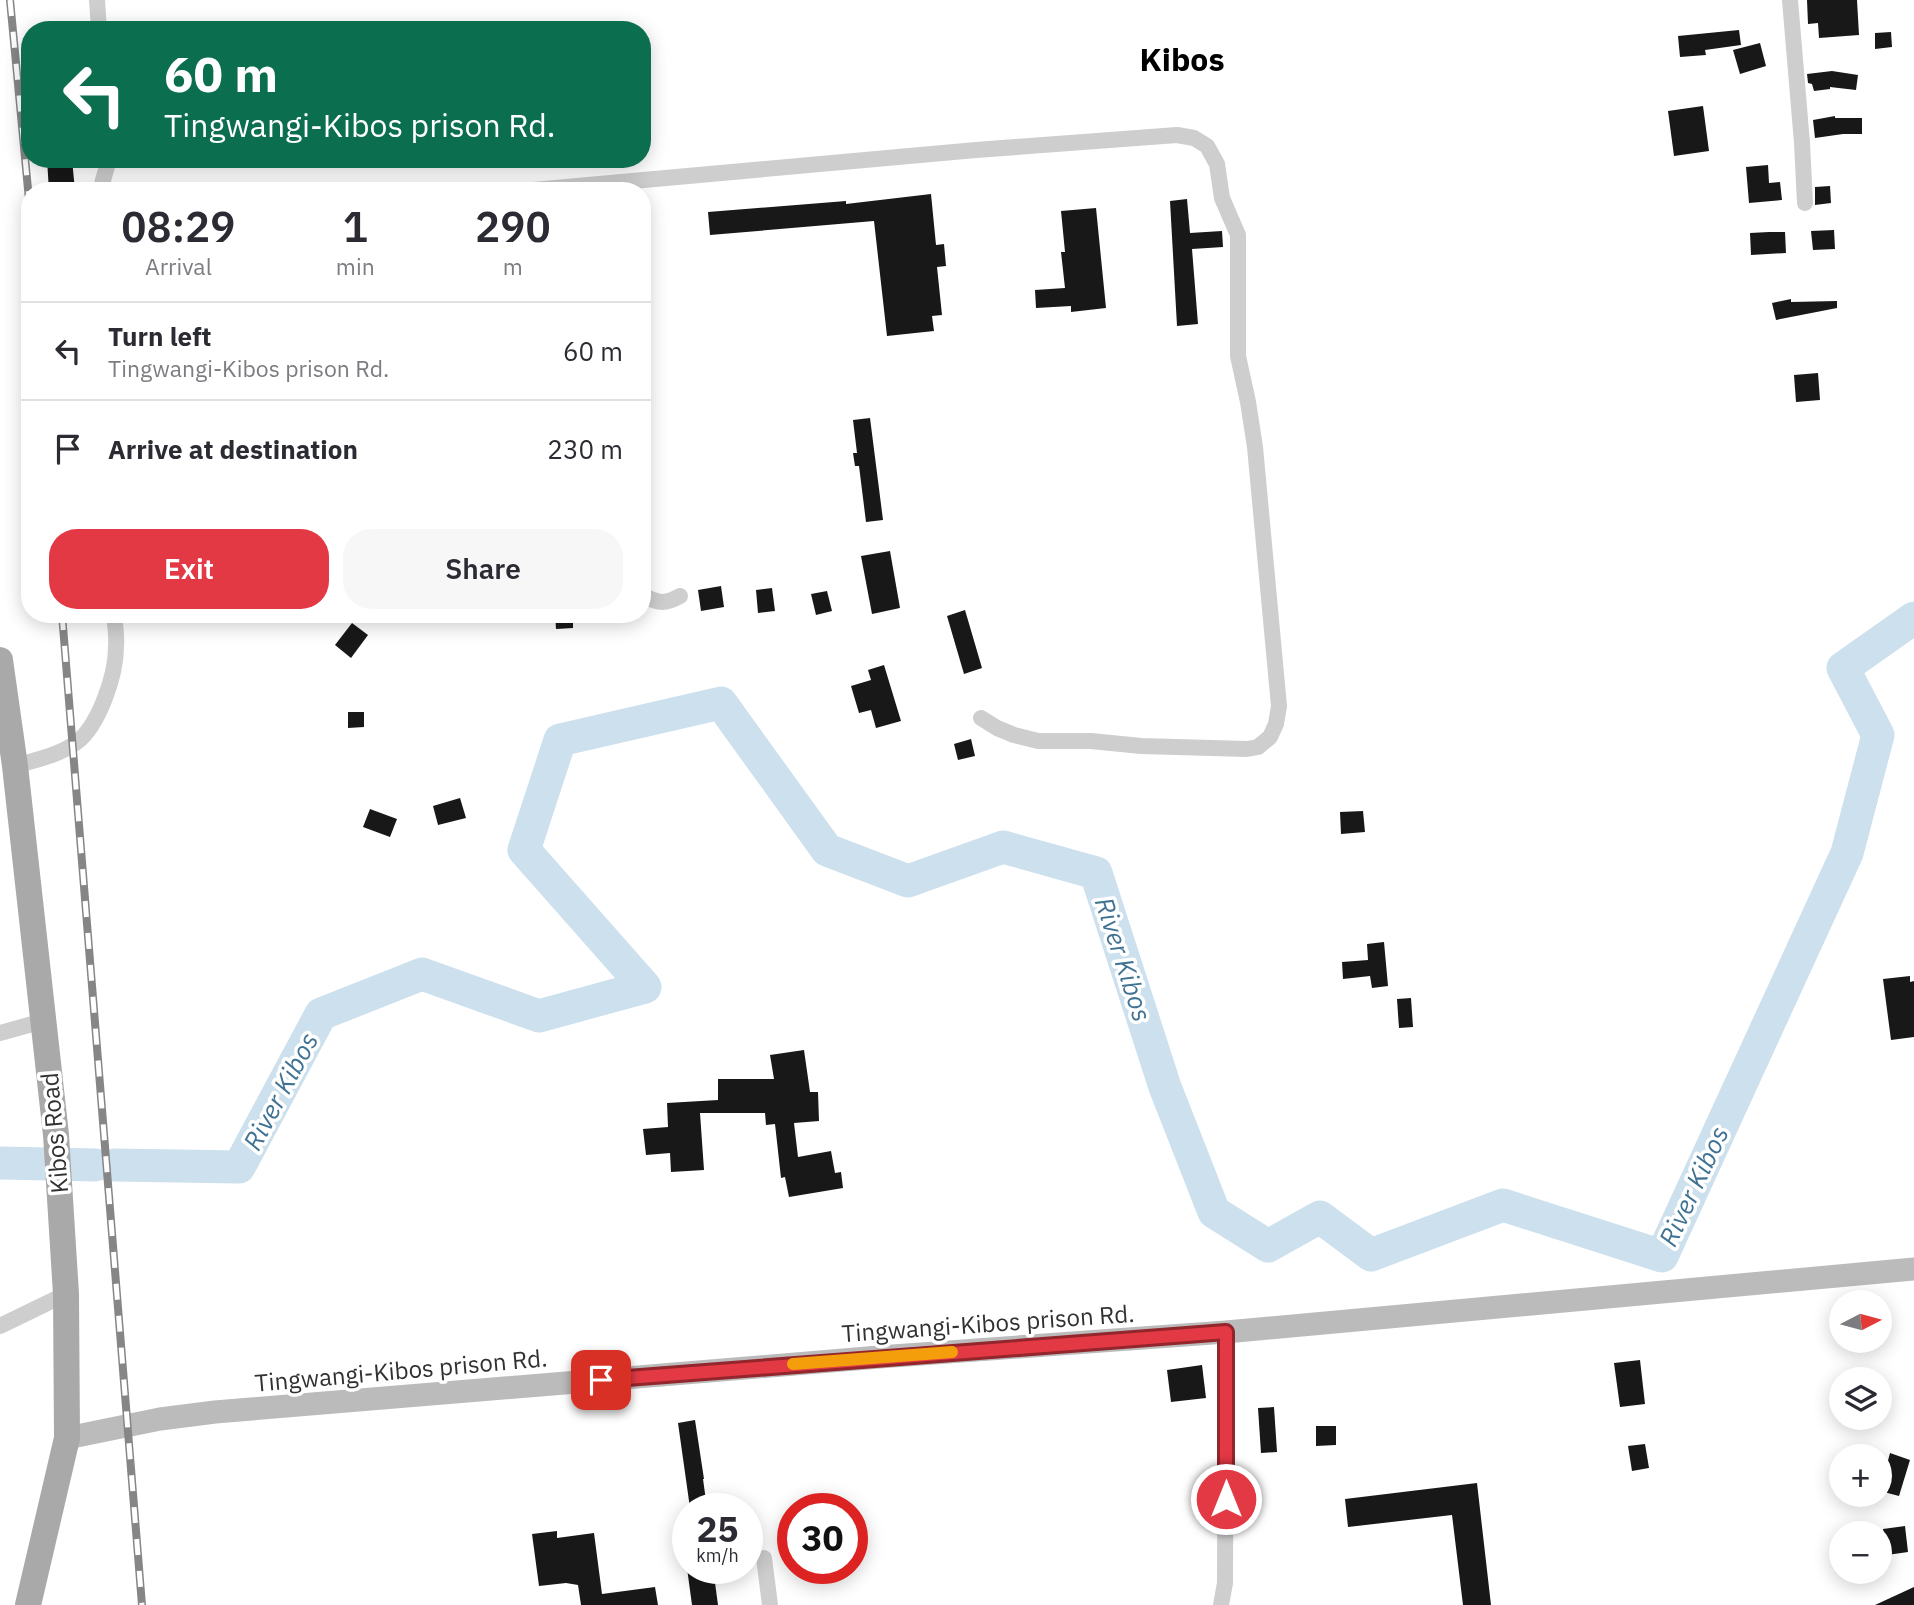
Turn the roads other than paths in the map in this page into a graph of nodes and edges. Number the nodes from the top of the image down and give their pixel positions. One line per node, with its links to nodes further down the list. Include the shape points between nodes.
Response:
1 (97, 0): 3 (street)
2 (1790, 0): 5 (street)
3 (98, 21)
4 (622, 182): 10 (street, via 1177,135 1207,146 1217,164 1222,198 1238,235 1238,356 1255,447 1279,706 1276,724 1258,747 1206,749 1038,740 1014,735)
5 (1805, 203)
6 (680, 596): 7 (street, via 666,603)
7 (651, 599)
8 (115, 623): 11 (street, via 117,649 109,688 90,729 64,750)
9 (0, 660): 11 (main road, Kibos Road)
10 (981, 718)
11 (15, 766): 12 (main road, Kibos Road)
12 (43, 1021): 13 (street); 15 (main road, Kibos Road)
13 (0, 1033)
14 (1914, 1269): 17 (street, Tingwangi-Kibos prison Rd.)
15 (66, 1294): 16 (street); 18 (main road, Kibos Road)
16 (0, 1326)
17 (1226, 1332): 18 (street, Tingwangi-Kibos prison Rd., via 215,1412); 22 (street, via 1225,1583)
18 (66, 1438): 20 (main road, Kibos Road)
19 (764, 1558): 21 (street)
20 (28, 1605)
21 (769, 1605)
22 (1221, 1605)

